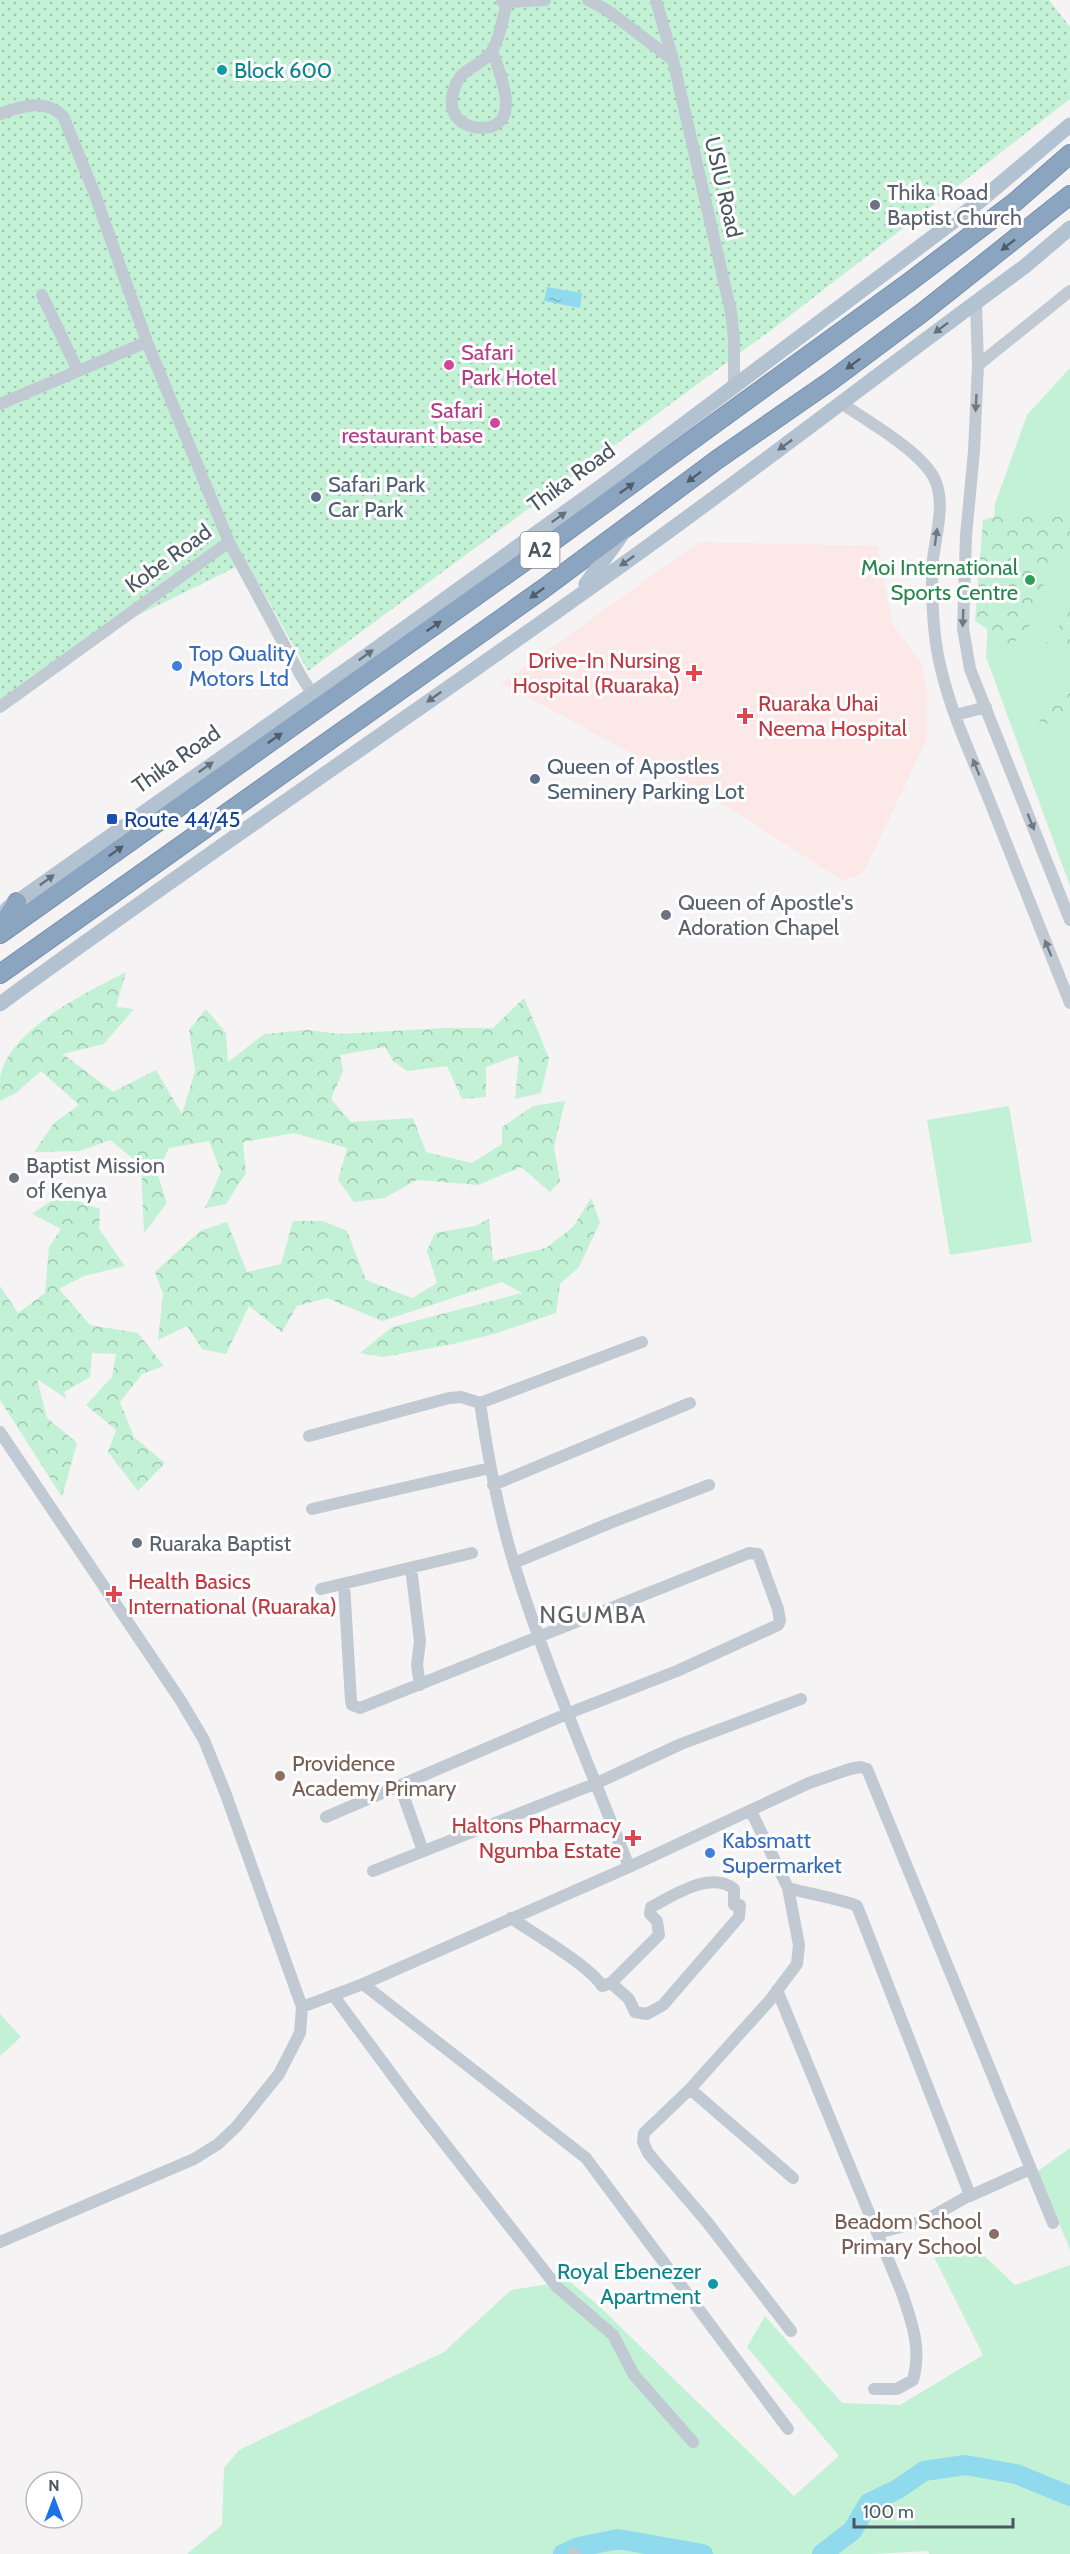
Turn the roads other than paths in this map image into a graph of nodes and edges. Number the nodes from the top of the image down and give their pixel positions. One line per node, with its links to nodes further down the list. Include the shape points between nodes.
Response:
1 (545, 0): 4 (street)
2 (588, 0): 6 (street)
3 (656, 0): 6 (street, USIU Road)
4 (504, 1): 5 (street)
5 (492, 51): 5 (street, via 504,84 507,107 499,122 490,128 464,125 451,104 456,80)
6 (673, 60): 18 (street, USIU Road, via 731,312)
7 (0, 114): 15 (street, Kobe Road, via 40,105 55,108 63,116)
8 (1070, 125): 18 (main road, Thika Road, via 974,206)
9 (1070, 154): 32 (highway, Thika Road / A2, one-way to 9, via 908,283 1015,202)
10 (1070, 195): 21 (highway, A2, one-way to 21, via 923,312)
11 (1070, 228): 14 (main road)
12 (1070, 291): 16 (street)
13 (42, 295): 17 (street)
14 (976, 302): 16 (street); 19 (main road, one-way to 19)
15 (147, 342): 17 (street); 22 (street, Kobe Road)
16 (978, 365): 26 (street, one-way to 26, via 963,628 970,669)
17 (78, 371): 20 (street)
18 (734, 387): 24 (main road, Thika Road, one-way to 18)
19 (841, 403): 23 (main road, one-way to 23); 27 (street, one-way to 19, via 942,673 934,628 932,568 939,521 936,480 907,448)
20 (0, 404)
21 (628, 525): 23 (main road); 33 (highway, A2, one-way to 33)
22 (229, 542): 24 (street); 25 (street, Kobe Road)
23 (579, 594): 35 (main road, one-way to 35)
24 (312, 693): 28 (main road, Thika Road, one-way to 24)
25 (0, 707)
26 (986, 707): 27 (street); 30 (street, one-way to 30)
27 (956, 715): 34 (street, one-way to 27)
28 (16, 902): 29 (main road, Thika Road); 31 (highway)
29 (0, 914)
30 (1070, 920)
31 (0, 929)
32 (0, 934)
33 (0, 974)
34 (1070, 1003)
35 (0, 1004)
36 (642, 1342): 37 (street)
37 (480, 1403): 40 (street, via 449,1398); 41 (street)
38 (690, 1403): 42 (street)
39 (0, 1432): 67 (street, via 204,1740 249,1853)
40 (309, 1436)
41 (490, 1468): 42 (street); 44 (street)
42 (494, 1485): 46 (street)
43 (710, 1485): 46 (street)
44 (312, 1509)
45 (472, 1552): 47 (street)
46 (514, 1563): 50 (street)
47 (411, 1568): 48 (street); 51 (street, via 419,1630)
48 (344, 1584): 49 (street); 51 (street, via 352,1705 360,1708)
49 (321, 1589)
50 (539, 1638): 51 (street); 53 (street); 53 (street, via 749,1553 758,1554 778,1609 778,1625 677,1671)
51 (420, 1685)
52 (801, 1699): 54 (street, via 681,1744)
53 (569, 1713): 54 (street); 55 (street)
54 (597, 1784): 58 (street); 59 (street)
55 (400, 1786): 57 (street); 58 (street)
56 (751, 1811): 59 (street); 61 (street); 69 (street, via 809,1783 850,1769 867,1769)
57 (326, 1817)
58 (423, 1851): 60 (street)
59 (629, 1867): 62 (street)
60 (373, 1871)
61 (788, 1888): 65 (street, via 799,1952 795,1968); 71 (street, via 856,1906)
62 (511, 1918): 63 (street, via 585,1967 602,1986); 64 (street)
63 (611, 1983): 63 (street, via 629,1999 635,2012 647,2014 663,2005 739,1917 740,1905 734,1905 734,1889 716,1882 705,1883 651,1907 659,1935)
64 (363, 1984): 66 (street); 77 (street, via 586,2158)
65 (777, 1990): 68 (street); 73 (street)
66 (333, 1995): 67 (street); 78 (street, via 412,2103 557,2287 613,2335 634,2374)
67 (302, 2007): 74 (street, via 300,2033 279,2074 218,2144 194,2159)
68 (690, 2088): 70 (street); 75 (street, via 644,2133 643,2142)
69 (1030, 2169): 71 (street); 72 (street)
70 (793, 2178)
71 (970, 2196): 73 (street, via 924,2221)
72 (1053, 2223)
73 (877, 2233): 76 (street, via 902,2293 918,2346 913,2380 897,2389)
74 (0, 2242)
75 (791, 2331)
76 (873, 2389)
77 (788, 2429)
78 (693, 2442)

